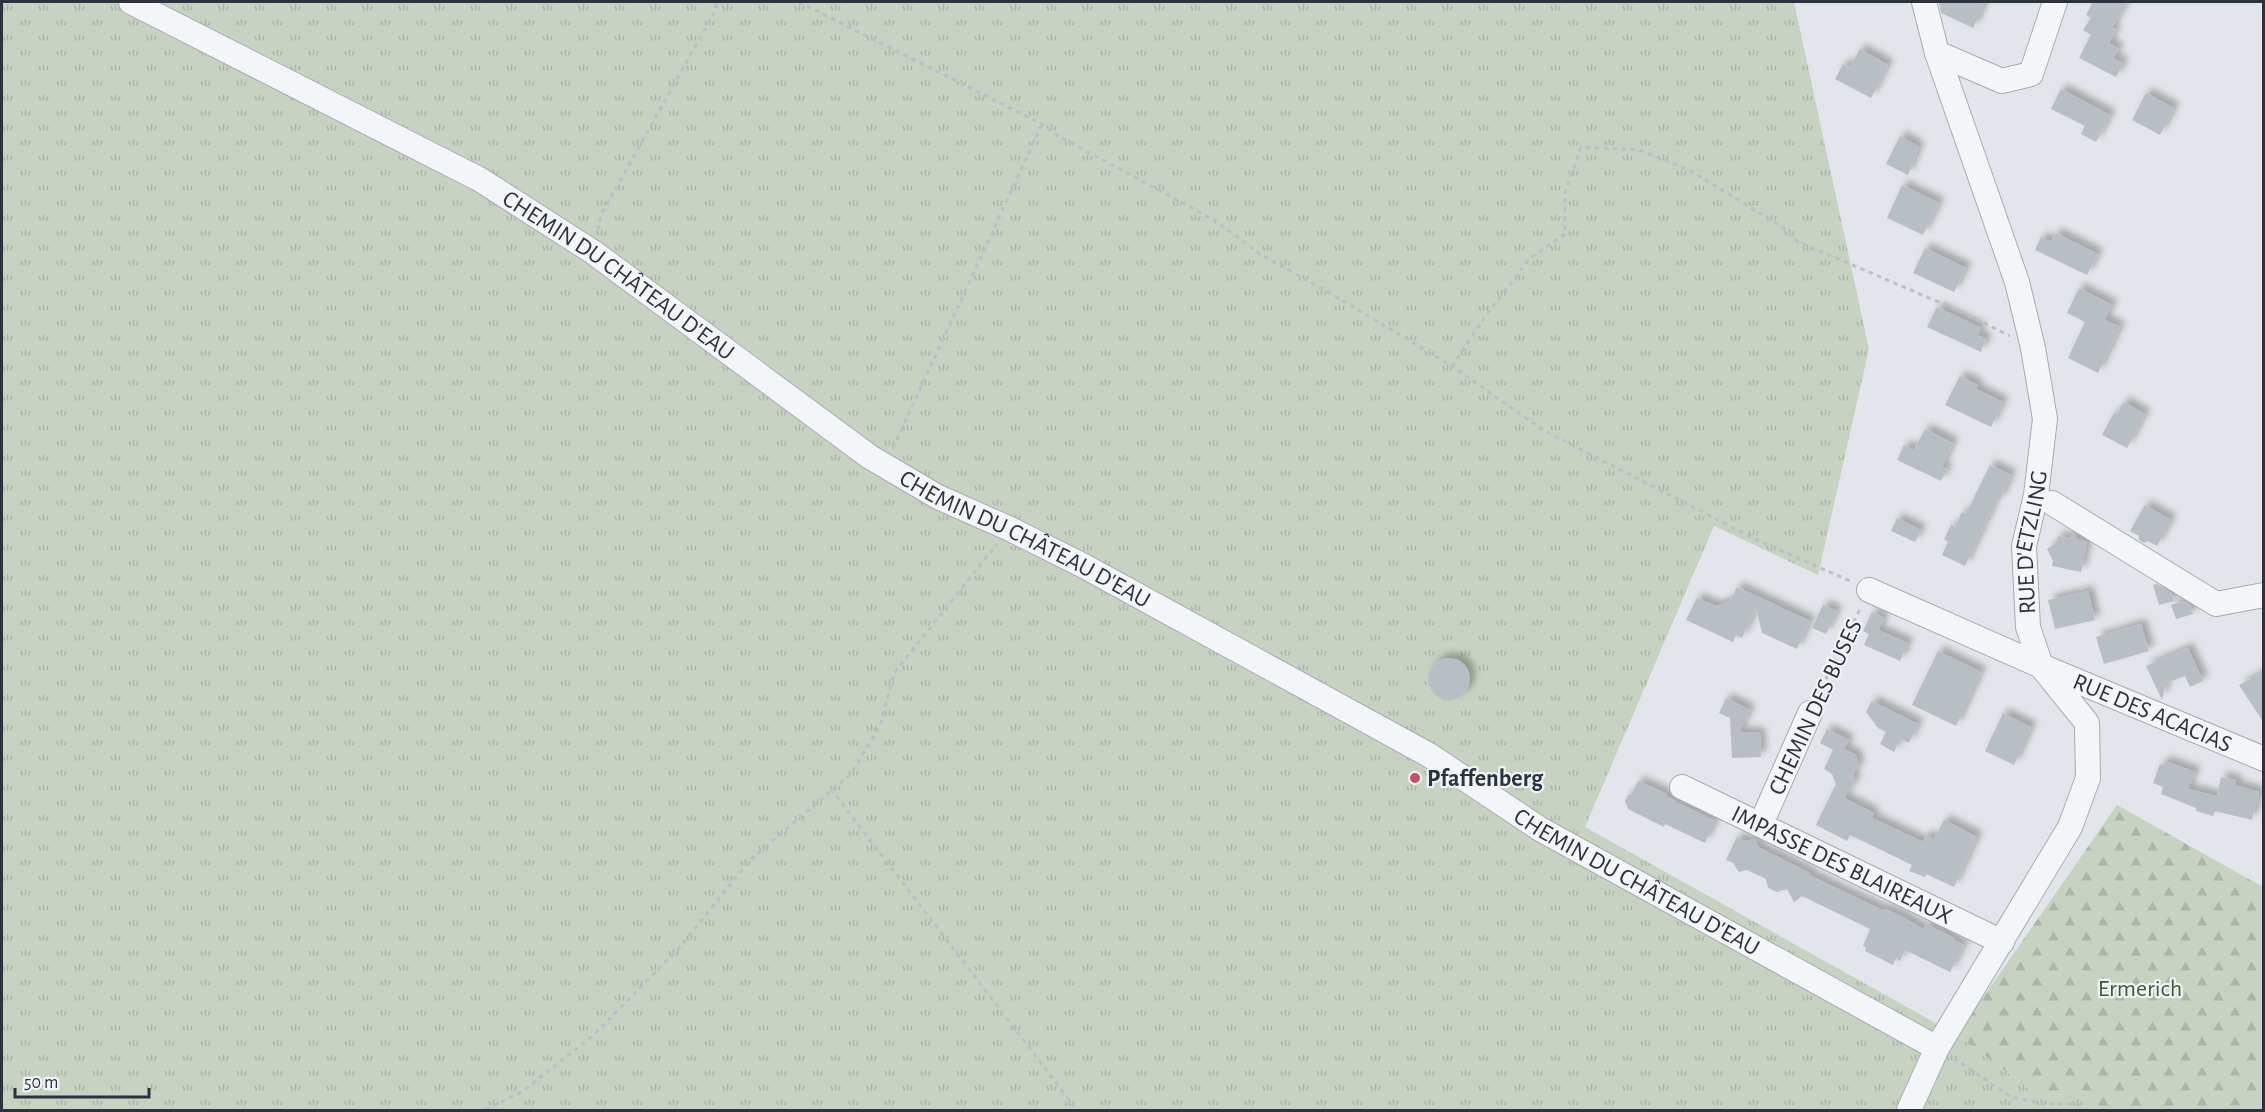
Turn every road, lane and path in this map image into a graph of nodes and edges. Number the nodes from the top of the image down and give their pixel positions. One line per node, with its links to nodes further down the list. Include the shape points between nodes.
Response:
1 (131, 2): 8 (street, CHEMIN DU CHÂTEAU D'EAU, via 479,179)
2 (717, 2): 8 (path, via 601,215)
3 (799, 2): 7 (path)
4 (1924, 2): 6 (street, RUE D'ETZLING)
5 (2055, 2): 6 (street, via 2031,74 2002,81)
6 (1937, 53): 9 (street, RUE D'ETZLING, via 2017,282)
7 (1042, 124): 10 (path, via 1214,220 1260,254); 11 (path)
8 (593, 252): 11 (street, CHEMIN DU CHÂTEAU D'EAU)
9 (2032, 348): 10 (path, via 1797,241 1771,220 1689,170 1639,150 1581,147 1565,193 1565,234 1530,258); 16 (street, RUE D'ETZLING, via 2045,419 2036,495 2024,546 2028,627)
10 (1452, 366): 14 (path, via 1543,430 1760,541)
11 (884, 466): 13 (street, CHEMIN DU CHÂTEAU D'EAU, via 938,497)
12 (2052, 503): 15 (street, via 2216,604)
13 (1008, 528): 20 (path, via 894,673 880,726 849,775); 23 (street, CHEMIN DU CHÂTEAU D'EAU, via 1429,755 1540,829)
14 (1869, 590): 16 (street, RUE DES ACACIAS); 17 (path, CHEMIN DES BUSES)
15 (2264, 595)
16 (2041, 666): 18 (street, RUE DES ACACIAS); 22 (street, RUE D'ETZLING, via 2087,723 2088,778 2070,827)
17 (1809, 712): 21 (street, CHEMIN DES BUSES)
18 (2264, 759)
19 (1682, 787): 21 (street, IMPASSE DES BLAIREAUX)
20 (831, 789): 25 (path, via 751,859 680,948 594,1035 523,1091); 26 (path)
21 (1761, 824): 22 (street, IMPASSE DES BLAIREAUX)
22 (2002, 942): 23 (street, RUE D'ETZLING)
23 (1937, 1048): 24 (path, via 2011,1097); 27 (street, RUE D'ETZLING)
24 (2084, 1105)
25 (485, 1110)
26 (1077, 1110)
27 (1909, 1110)

